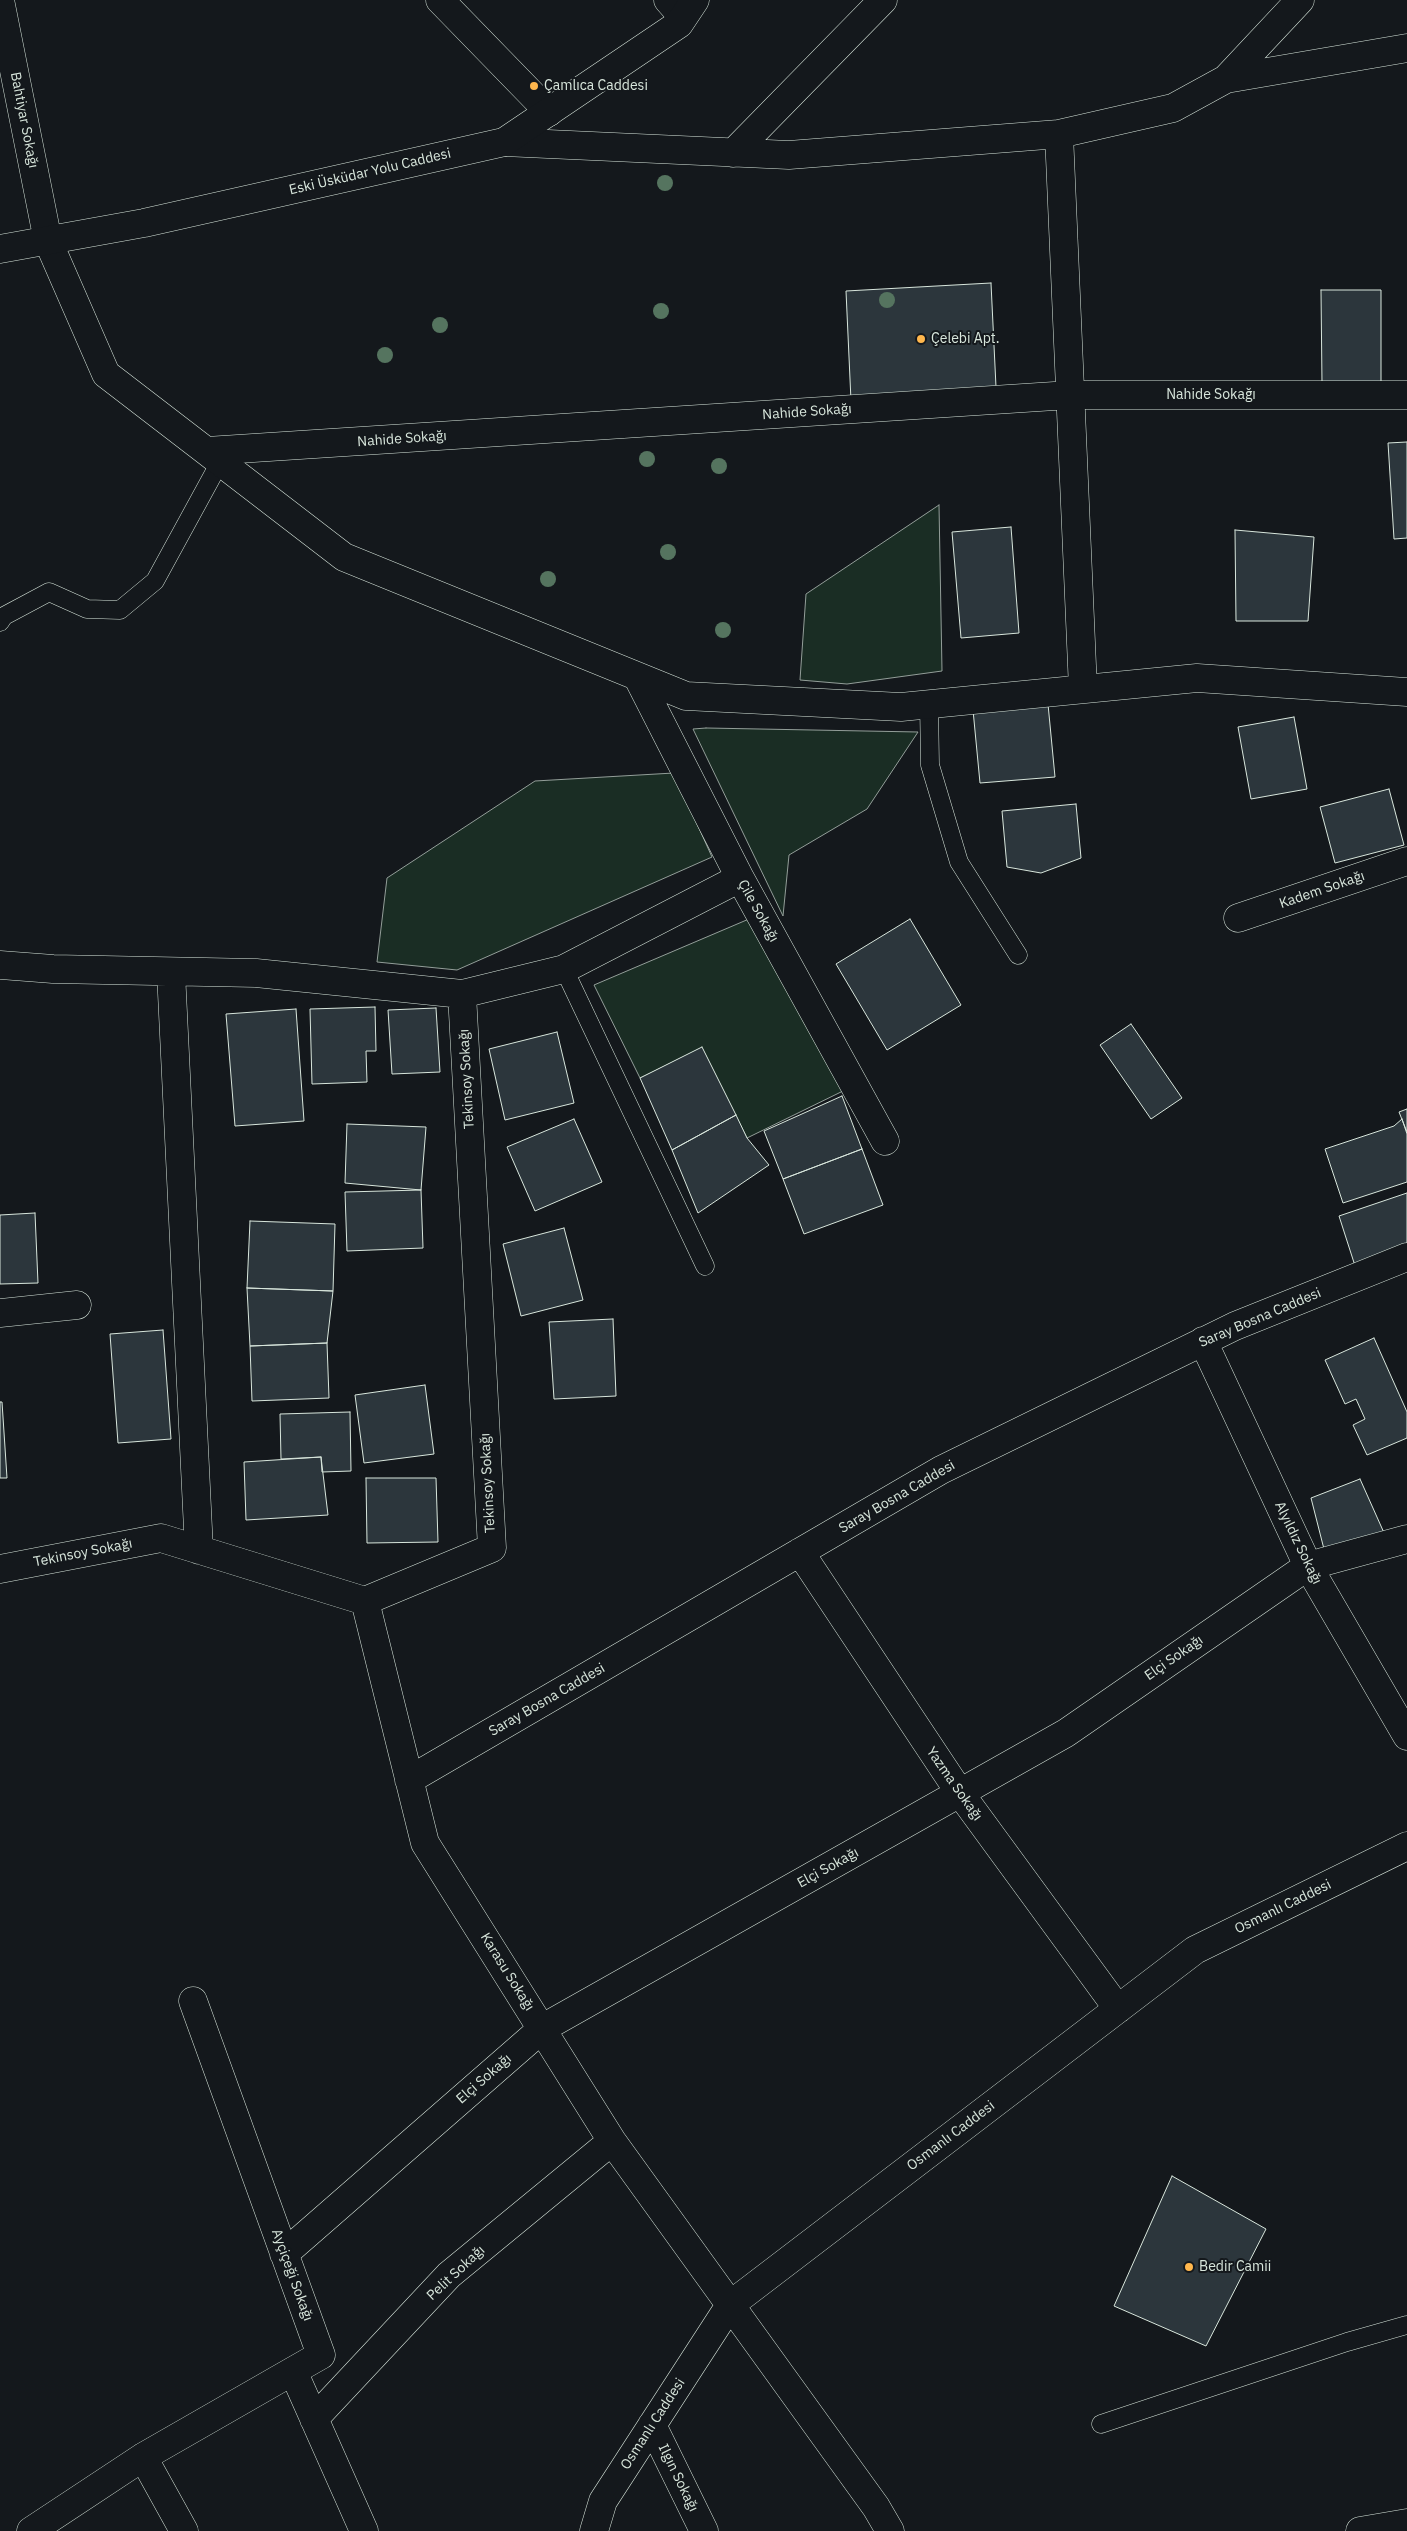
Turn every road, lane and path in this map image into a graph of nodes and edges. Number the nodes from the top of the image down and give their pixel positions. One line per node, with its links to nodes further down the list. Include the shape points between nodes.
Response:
1 (0, 0): 12 (street, Bahtiyar Sokağı)
2 (440, 0): 8 (street)
3 (883, 0): 11 (street)
4 (1300, 0): 7 (street)
5 (682, 6): 8 (street, Eski Üsküdar Yolu Caddesi, via 679,24)
6 (1407, 48): 7 (street)
7 (1226, 79): 9 (street, via 1173,108)
8 (549, 112): 10 (street, Eski Üsküdar Yolu Caddesi)
9 (1059, 134): 11 (street, via 789,155); 14 (street)
10 (504, 142): 11 (street); 12 (street, Eski Üsküdar Yolu Caddesi, via 144,223)
11 (734, 153)
12 (48, 241): 13 (street, Eski Üsküdar Yolu Caddesi); 16 (street, Bahtiyar Sokağı, via 106,374)
13 (0, 249)
14 (1070, 395): 15 (street, Nahide Sokağı); 16 (street, Nahide Sokağı); 19 (street)
15 (1407, 395)
16 (214, 457): 17 (lane, via 156,581 120,610 87,609 49,592 4,616); 18 (street, Bahtiyar Sokağı, via 344,557)
17 (0, 622)
18 (638, 678): 21 (street, Bahtiyar Sokağı, via 686,696 901,706); 23 (street, Çile Sokağı)
19 (1083, 689): 20 (street, Bahtiyar Sokağı, via 1197,678); 21 (street, Bahtiyar Sokağı)
20 (1407, 692)
21 (928, 704): 25 (lane, via 930,765 959,862)
22 (1407, 861): 24 (street, Kadem Sokağı)
23 (740, 878): 27 (street); 30 (street, Çile Sokağı)
24 (1238, 918)
25 (1018, 955)
26 (0, 965): 28 (street)
27 (564, 969): 29 (street); 32 (lane)
28 (171, 972): 29 (street, via 256,973); 37 (street)
29 (462, 994): 41 (street, Tekinsoy Sokağı, via 492,1548)
30 (885, 1141)
31 (1407, 1257): 35 (street, Saray Bosna Caddesi)
32 (705, 1266)
33 (77, 1305): 34 (street)
34 (0, 1313)
35 (1203, 1341): 38 (street, Saray Bosna Caddesi, via 940,1470); 39 (street, Alyıldız Sokağı)
36 (1407, 1539): 39 (street, Elçi Sokağı)
37 (199, 1550): 40 (street, Tekinsoy Sokağı, via 161,1538); 41 (street, Tekinsoy Sokağı)
38 (800, 1552): 43 (street, Saray Bosna Caddesi); 44 (street, Yazma Sokağı)
39 (1308, 1566): 42 (street, Alyıldız Sokağı); 44 (street, Elçi Sokağı, via 1066,1733)
40 (0, 1569)
41 (365, 1601): 43 (street, Karasu Sokağı)
42 (1407, 1736)
43 (409, 1780): 48 (street, Karasu Sokağı, via 425,1843)
44 (960, 1793): 47 (street, Yazma Sokağı); 48 (street, Elçi Sokağı)
45 (1407, 1846): 47 (street, Osmanlı Caddesi, via 1195,1950)
46 (193, 2001): 50 (street, Ayçiçeği Sokağı)
47 (1118, 2009): 51 (street, Osmanlı Caddesi)
48 (543, 2028): 49 (street, Karasu Sokağı); 50 (street, Elçi Sokağı)
49 (612, 2141): 51 (street, Karasu Sokağı); 54 (street, Pelit Sokağı, via 449,2275)
50 (284, 2254): 53 (street, Ayçiçeği Sokağı, via 321,2355)
51 (730, 2305): 56 (street, Osmanlı Caddesi); 64 (street, Karasu Sokağı)
52 (1407, 2325): 55 (lane)
53 (293, 2371): 54 (street); 57 (street)
54 (314, 2419): 61 (street)
55 (1101, 2424)
56 (652, 2425): 62 (street, Osmanlı Caddesi, via 603,2501); 63 (street, Ilgın Sokağı)
57 (143, 2457): 59 (street); 60 (street)
58 (1407, 2523): 65 (street)
59 (31, 2531)
60 (184, 2531)
61 (364, 2531)
62 (594, 2531)
63 (704, 2531)
64 (890, 2531)
65 (1360, 2531)

